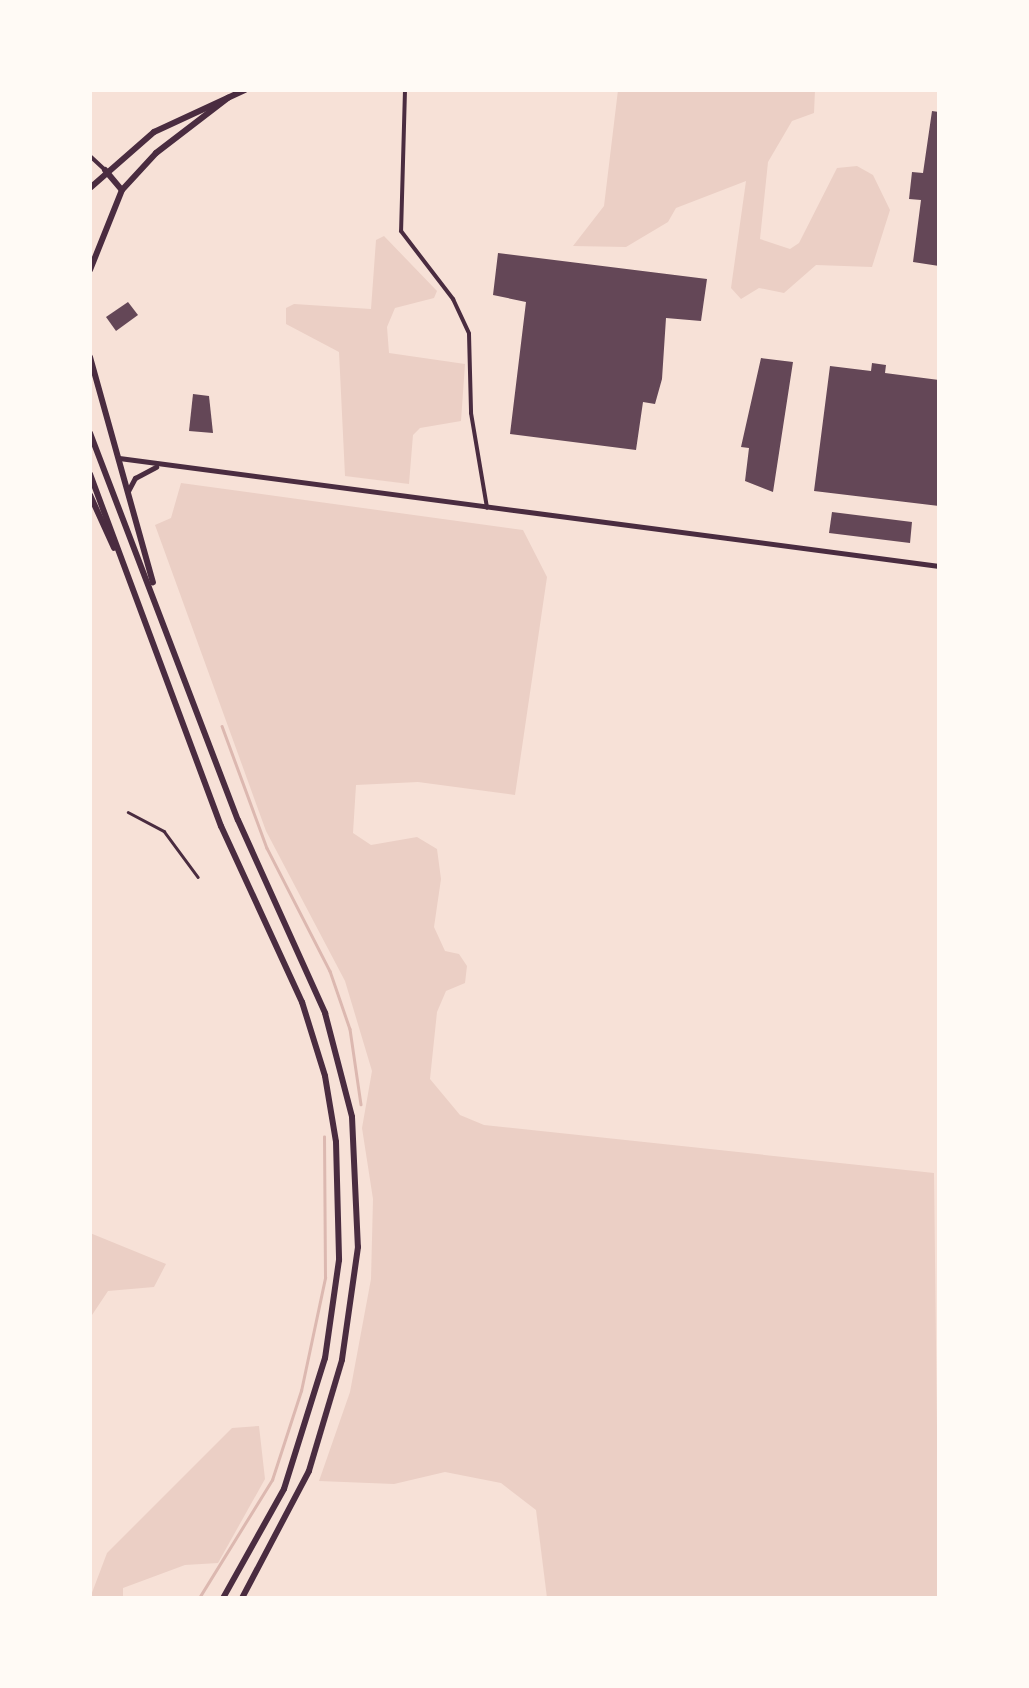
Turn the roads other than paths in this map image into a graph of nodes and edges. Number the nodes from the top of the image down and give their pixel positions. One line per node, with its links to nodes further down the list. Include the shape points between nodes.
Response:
1 (245, 90): 3 (main road)
2 (404, 90): 16 (street, via 401,232 453,299 470,334 472,413)
3 (228, 98): 5 (main road, via 154,132); 7 (main road, via 167,144)
4 (90, 156): 5 (street)
5 (106, 170): 6 (main road); 7 (main road)
6 (92, 183)
7 (122, 190): 8 (main road)
8 (90, 270)
9 (90, 357): 11 (main road)
10 (90, 433): 18 (main road)
11 (116, 457): 12 (main road); 15 (main road)
12 (159, 466): 15 (main road, via 135,478); 16 (main road)
13 (90, 474): 19 (main road)
14 (90, 494): 19 (main road)
15 (126, 494): 18 (main road)
16 (487, 508): 17 (main road)
17 (939, 566)
18 (160, 609): 23 (main road, via 238,820 326,1013 347,1090 358,1180 355,1283 332,1398 298,1497)
19 (143, 614): 22 (main road, via 221,826 312,1030 338,1160 334,1307 314,1398 284,1488)
20 (128, 812): 21 (lane, via 164,832)
21 (198, 877)
22 (223, 1598)
23 (242, 1598)

